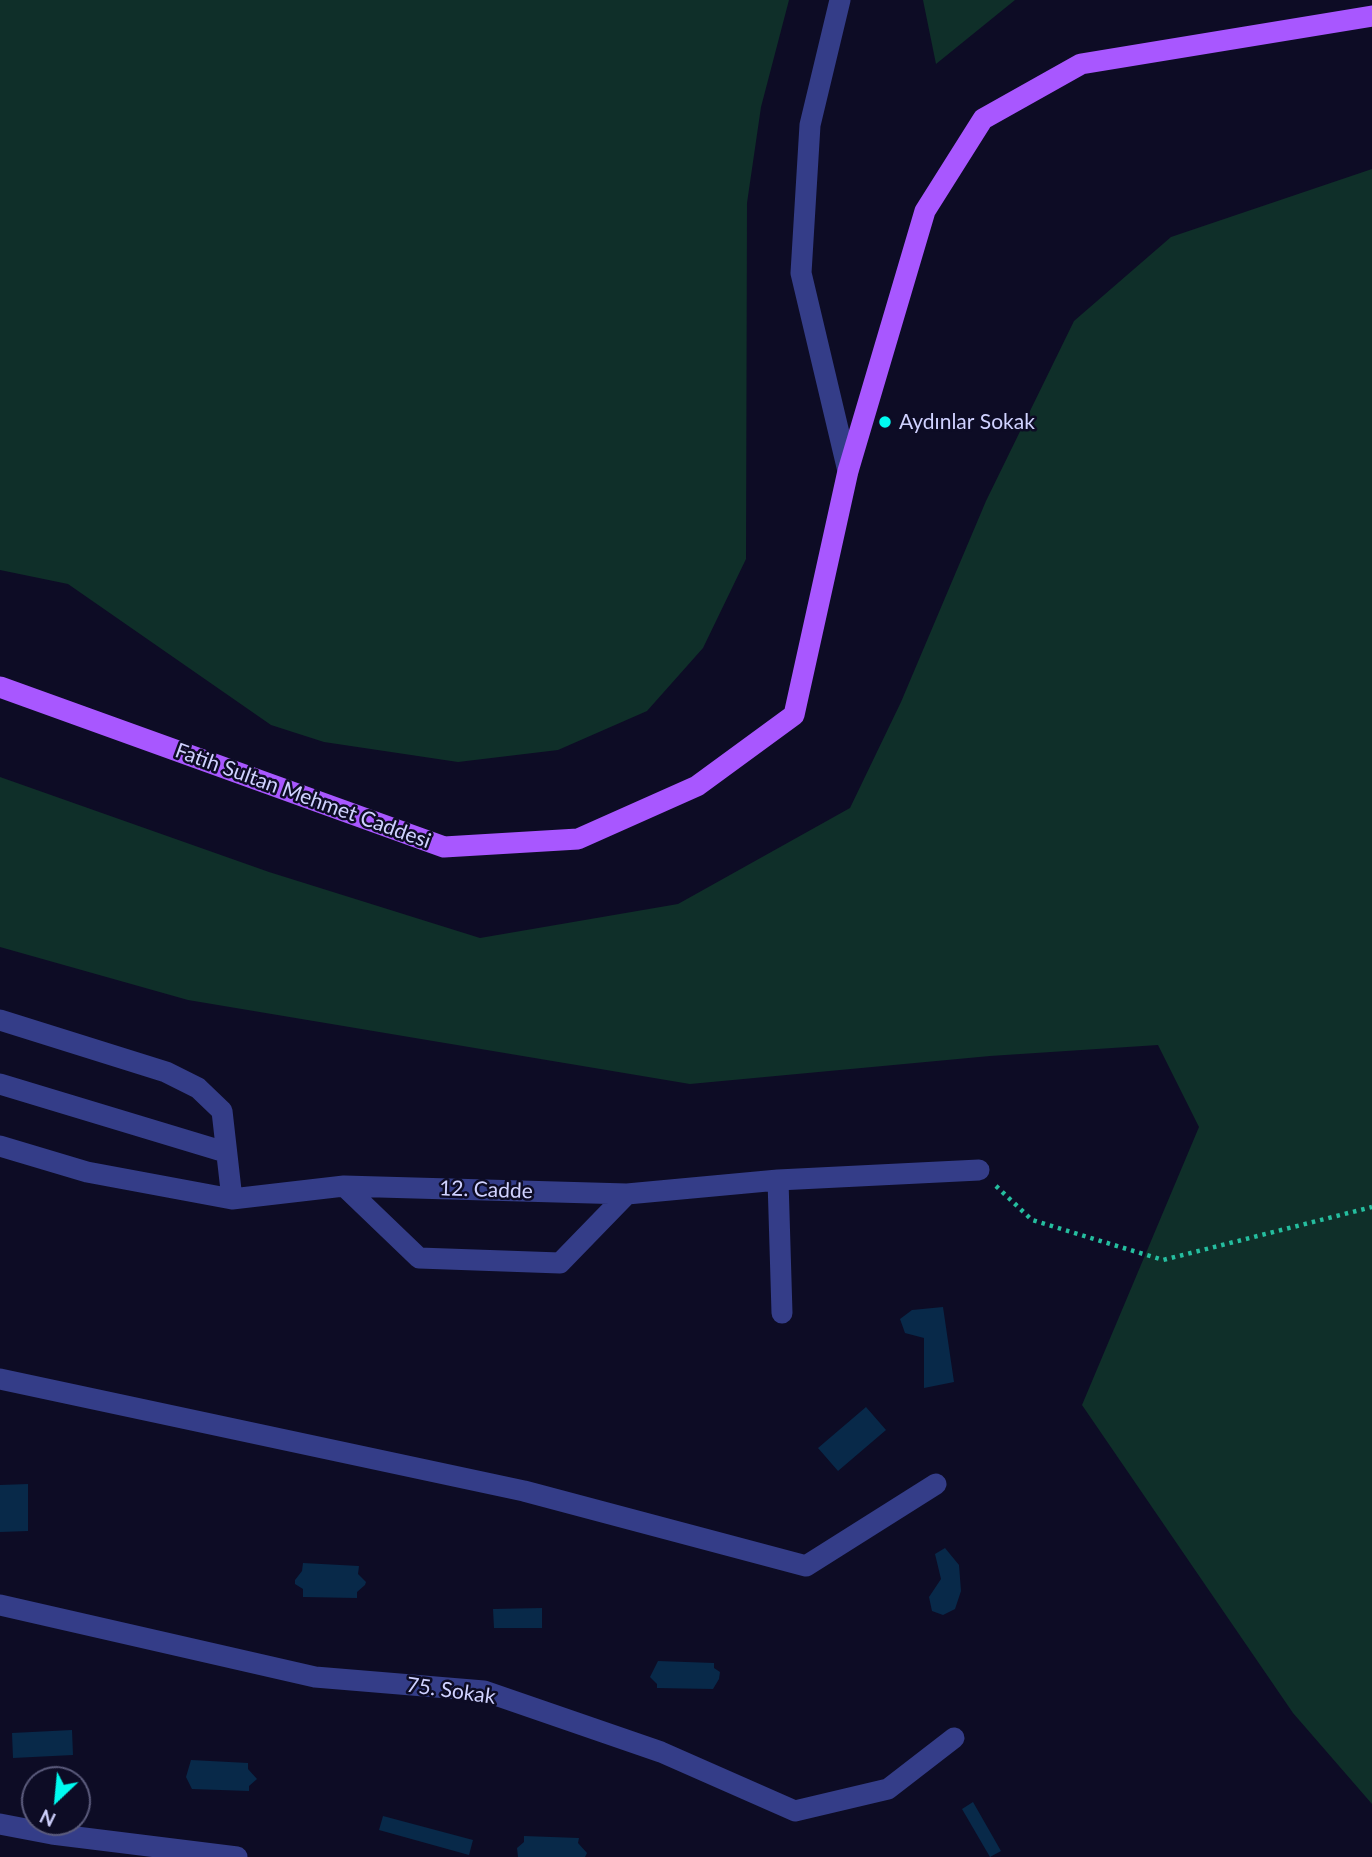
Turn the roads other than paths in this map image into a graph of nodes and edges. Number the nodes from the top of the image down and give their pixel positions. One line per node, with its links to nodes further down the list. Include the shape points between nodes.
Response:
1 (841, 0): 3 (street, via 810,125 801,273)
2 (1372, 16): 3 (main road, Fatih Sultan Mehmet Caddesi, via 1081,64 983,119 925,211)
3 (848, 471): 4 (main road, Fatih Sultan Mehmet Caddesi, via 794,715 697,786 578,839 444,847)
4 (0, 687)
5 (0, 1020): 8 (street, via 183,1079 222,1111)
6 (0, 1084): 8 (street)
7 (0, 1146): 13 (street, 12. Cadde, via 87,1172)
8 (225, 1152): 13 (street)
9 (979, 1170): 10 (street, 12. Cadde)
10 (778, 1180): 12 (street, 12. Cadde); 14 (street)
11 (344, 1186): 12 (street, 12. Cadde); 12 (street, via 419,1258 560,1263); 13 (street, 12. Cadde)
12 (627, 1194)
13 (232, 1199)
14 (782, 1313)
15 (0, 1379): 16 (street, via 524,1491 806,1566)
16 (936, 1484)
17 (0, 1605): 18 (street, 75. Sokak, via 315,1677 484,1691 661,1752 795,1811 888,1789)
18 (954, 1738)
19 (0, 1824): 20 (street)
20 (237, 1857)

